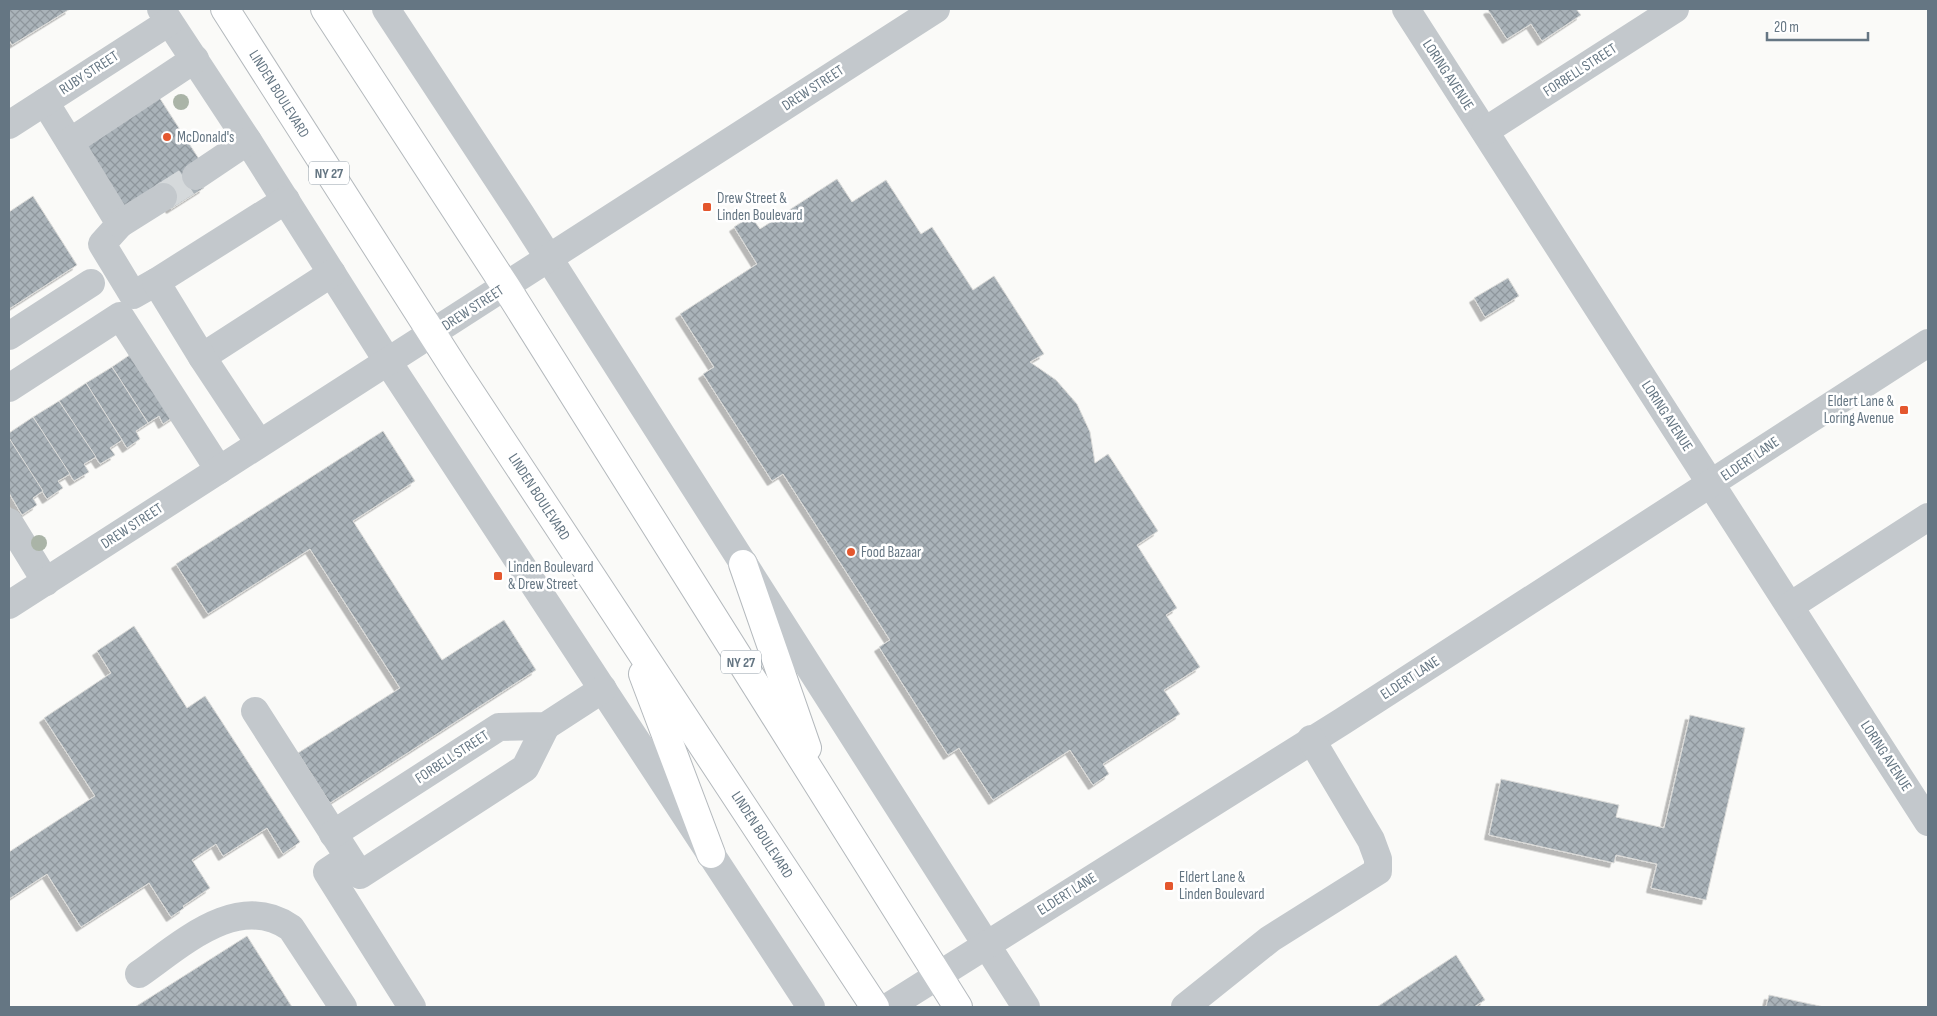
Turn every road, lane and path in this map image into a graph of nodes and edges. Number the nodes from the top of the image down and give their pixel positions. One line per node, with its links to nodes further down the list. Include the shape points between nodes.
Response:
1 (225, 9): 23 (highway, LINDEN BOULEVARD / NY 27)
2 (324, 9): 22 (highway, NY 27)
3 (386, 9): 18 (street)
4 (936, 9): 18 (street, DREW STREET)
5 (1406, 9): 11 (street, LORING AVENUE)
6 (1675, 9): 11 (street, FORBELL STREET)
7 (165, 15): 8 (street); 9 (street, RUBY STREET)
8 (195, 59): 12 (street); 13 (street)
9 (45, 102): 10 (street, RUBY STREET); 13 (street)
10 (9, 125)
11 (1485, 131): 31 (street, LORING AVENUE)
12 (248, 141): 14 (street); 16 (street)
13 (70, 142): 17 (street)
14 (196, 176)
15 (163, 197): 17 (street)
16 (286, 200): 19 (street); 21 (street)
17 (120, 224): 21 (street, via 102,244 133,295)
18 (548, 259): 22 (street, DREW STREET); 34 (street)
19 (332, 273): 26 (street); 27 (street)
20 (91, 282): 24 (street)
21 (156, 282): 26 (street)
22 (506, 286): 23 (street, DREW STREET); 43 (highway, NY 27)
23 (432, 334): 27 (street, DREW STREET); 38 (highway, LINDEN BOULEVARD / NY 27)
24 (9, 336)
25 (1928, 343): 31 (street, ELDERT LANE)
26 (202, 357): 29 (street)
27 (388, 362): 29 (street, DREW STREET); 39 (street)
28 (9, 388): 30 (street, via 120,316)
29 (259, 443): 30 (street, DREW STREET)
30 (219, 470): 35 (street, DREW STREET)
31 (1712, 485): 37 (street, LORING AVENUE); 42 (street, ELDERT LANE)
32 (1928, 516): 37 (street)
33 (9, 522): 35 (street)
34 (743, 564): 43 (highway); 48 (street)
35 (46, 582): 36 (street, DREW STREET)
36 (9, 605)
37 (1790, 606): 44 (street, LORING AVENUE)
38 (626, 628): 46 (highway); 54 (highway, LINDEN BOULEVARD / NY 27)
39 (603, 689): 41 (street); 46 (street)
40 (255, 711): 45 (street)
41 (546, 726): 45 (street, FORBELL STREET, via 499,727); 47 (street, via 525,768 360,875)
42 (1310, 739): 48 (street, ELDERT LANE); 58 (street, via 1371,840 1378,859 1378,871 1270,939)
43 (823, 794): 50 (highway, NY 27)
44 (1924, 807)
45 (333, 834): 47 (street)
46 (711, 854): 53 (street)
47 (348, 858): 52 (street, via 327,872)
48 (986, 945): 50 (street, ELDERT LANE); 57 (street)
49 (139, 974): 51 (street, via 209,926 228,919 265,916 292,928)
50 (938, 976): 55 (street, ELDERT LANE); 56 (highway, NY 27)
51 (343, 1007)
52 (412, 1007)
53 (811, 1007)
54 (876, 1007)
55 (888, 1007)
56 (958, 1007)
57 (1026, 1007)
58 (1185, 1007)

